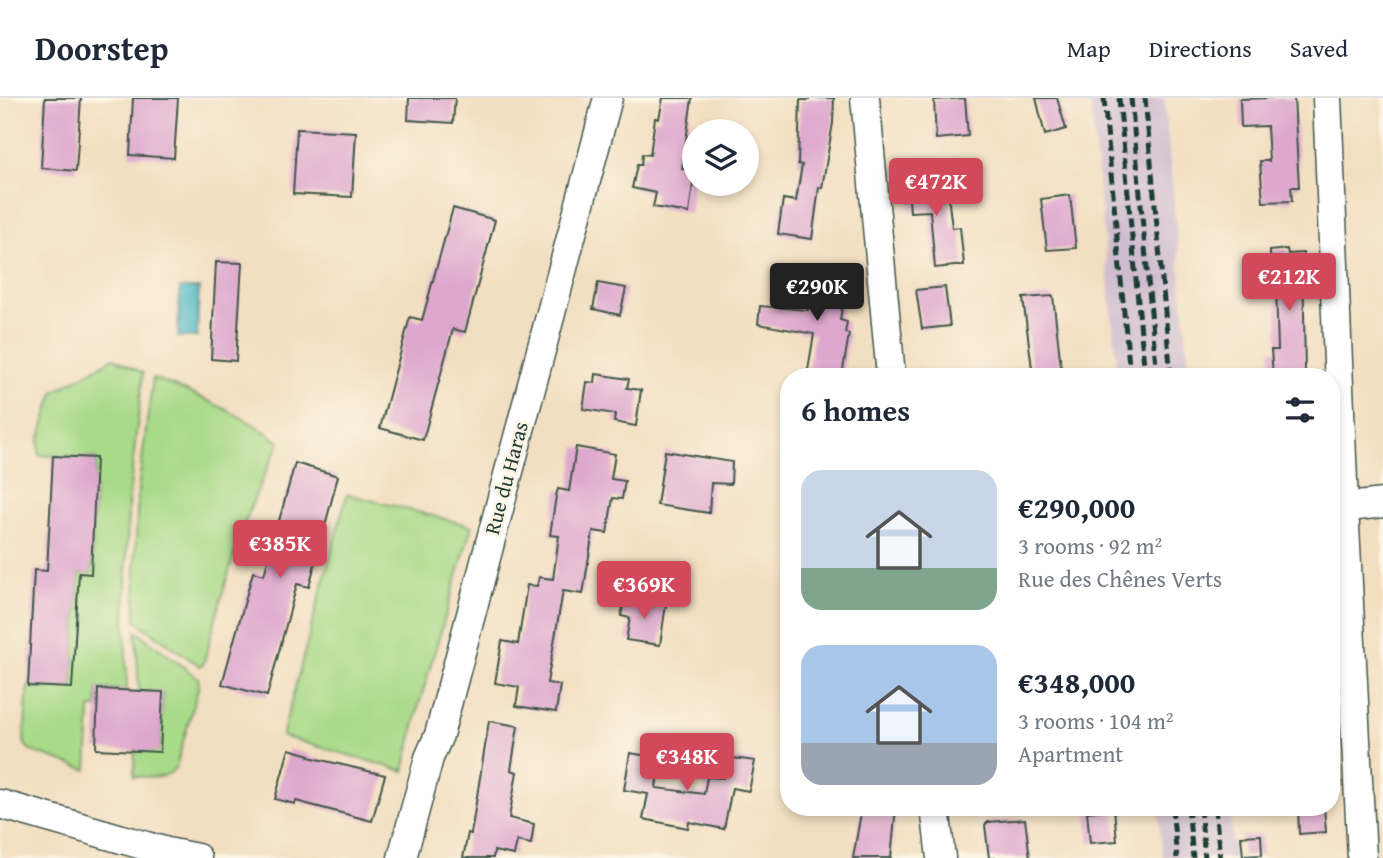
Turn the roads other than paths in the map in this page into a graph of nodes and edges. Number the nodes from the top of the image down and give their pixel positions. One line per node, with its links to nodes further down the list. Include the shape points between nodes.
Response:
1 (608, 98): 12 (street, Rue du Haras)
2 (865, 98): 4 (street)
3 (1326, 98): 5 (street)
4 (890, 368)
5 (1334, 368)
6 (1383, 503): 7 (street)
7 (1340, 508)
8 (1340, 537): 14 (street)
9 (0, 804): 11 (street)
10 (936, 816): 13 (street)
11 (197, 858)
12 (402, 858)
13 (941, 858)
14 (1362, 858)

